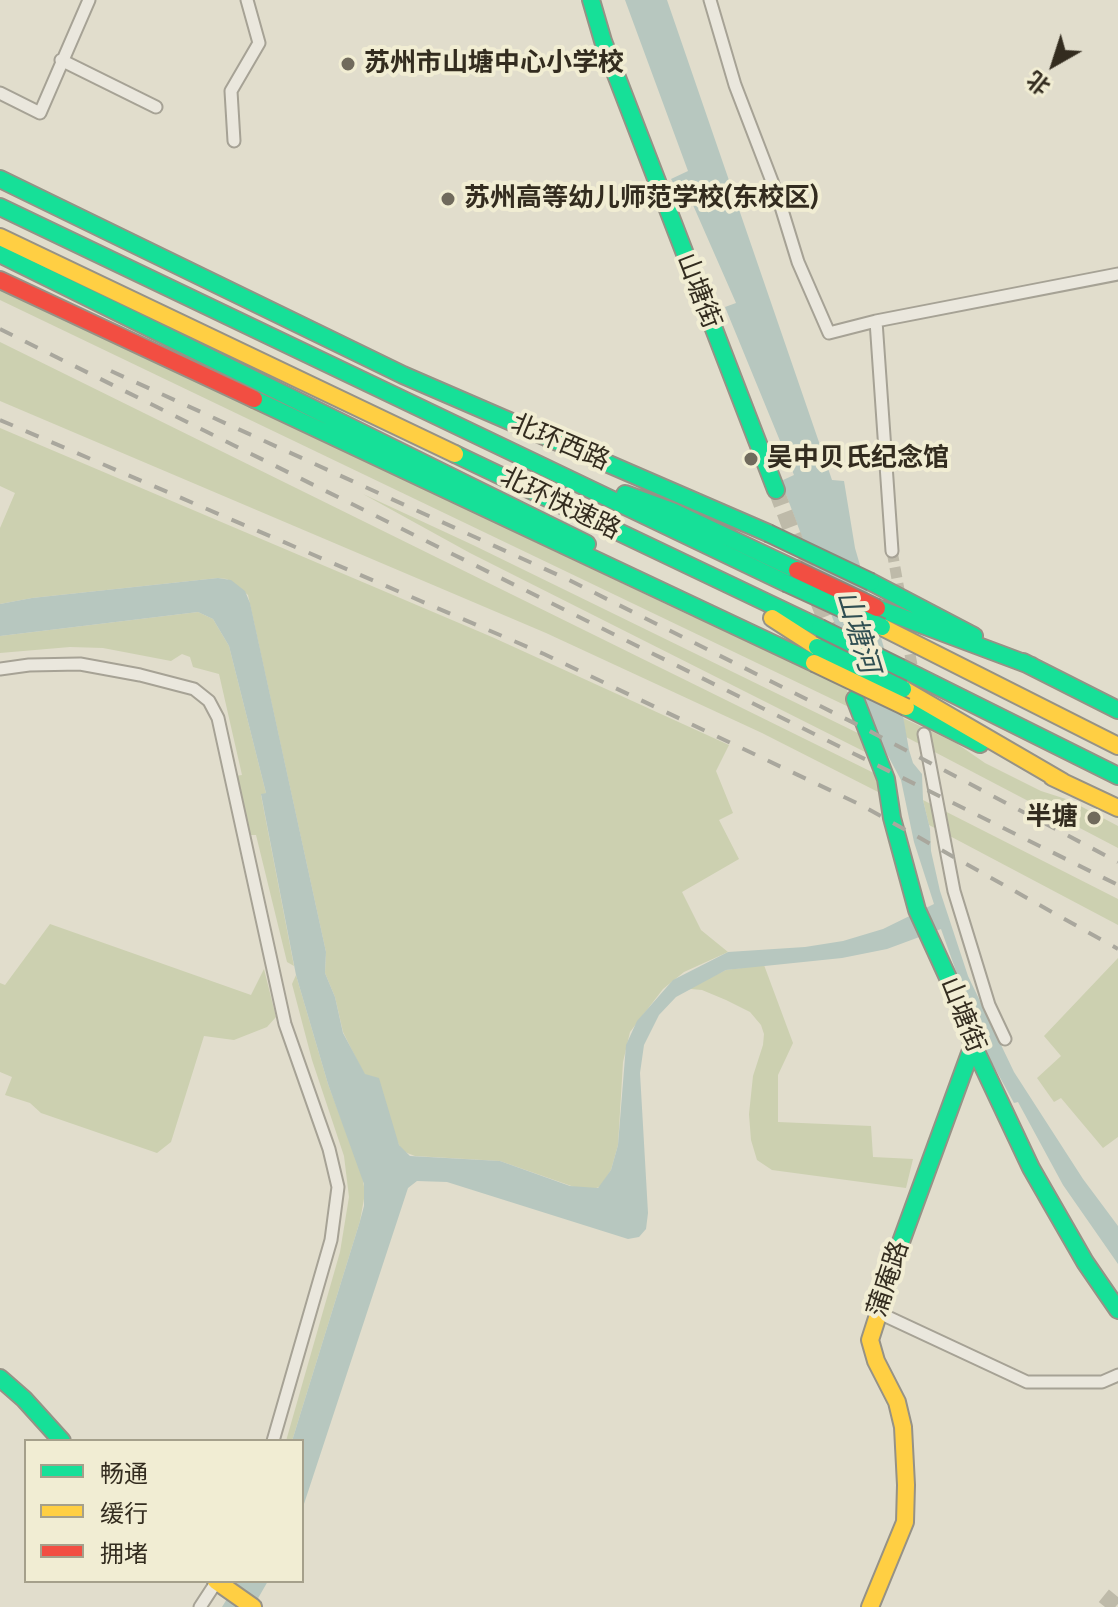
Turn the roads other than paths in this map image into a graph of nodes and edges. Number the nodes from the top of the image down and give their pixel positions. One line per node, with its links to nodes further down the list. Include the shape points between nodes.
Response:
1 (89, 0): 5 (street)
2 (247, 0): 8 (street, via 259,43 231,91)
3 (591, 0): 16 (main road, 山塘街)
4 (710, 0): 15 (street, via 798,262 829,333)
5 (61, 60): 6 (street, via 40,113); 7 (street)
6 (0, 93)
7 (156, 107)
8 (234, 141)
9 (0, 179): 22 (main road, 北环西路, bridge, via 403,375 768,533)
10 (0, 207): 19 (main road, 北环快速路, via 518,457 672,511)
11 (0, 237): 18 (main road, 北环快速路)
12 (0, 254): 20 (main road, via 523,511)
13 (1118, 274): 15 (street)
14 (0, 280): 20 (main road)
15 (876, 321): 17 (street)
16 (776, 490)
17 (892, 551)
18 (698, 570): 21 (main road); 28 (main road, 北环快速路, bridge)
19 (792, 577): 22 (main road, bridge); 27 (main road, bridge)
20 (709, 612): 21 (main road)
21 (816, 655): 29 (main road, bridge, via 906,707); 29 (main road, bridge, via 903,689)
22 (1032, 666): 25 (main road, 北环西路)
23 (0, 669): 38 (street, via 80,664 140,675 194,689 218,718 285,1024 338,1187 331,1240)
24 (855, 699): 32 (main road, 山塘街, via 886,779 917,910)
25 (1118, 710)
26 (924, 734): 31 (street, via 954,891 989,1005)
27 (1118, 746)
28 (1118, 776)
29 (1063, 782): 30 (main road)
30 (1118, 808)
31 (1005, 1039)
32 (973, 1045): 33 (main road, 山塘街, via 1031,1168); 34 (main road, 蒲庵路)
33 (1118, 1310)
34 (877, 1312): 35 (street, via 1027,1382 1102,1382); 42 (main road, 蒲庵路, via 870,1340 897,1402 906,1485 905,1522)
35 (1118, 1375)
36 (0, 1378): 37 (main road)
37 (60, 1439)
38 (274, 1439)
39 (218, 1583): 40 (street); 41 (main road)
40 (200, 1607)
41 (253, 1607)
42 (870, 1607)

